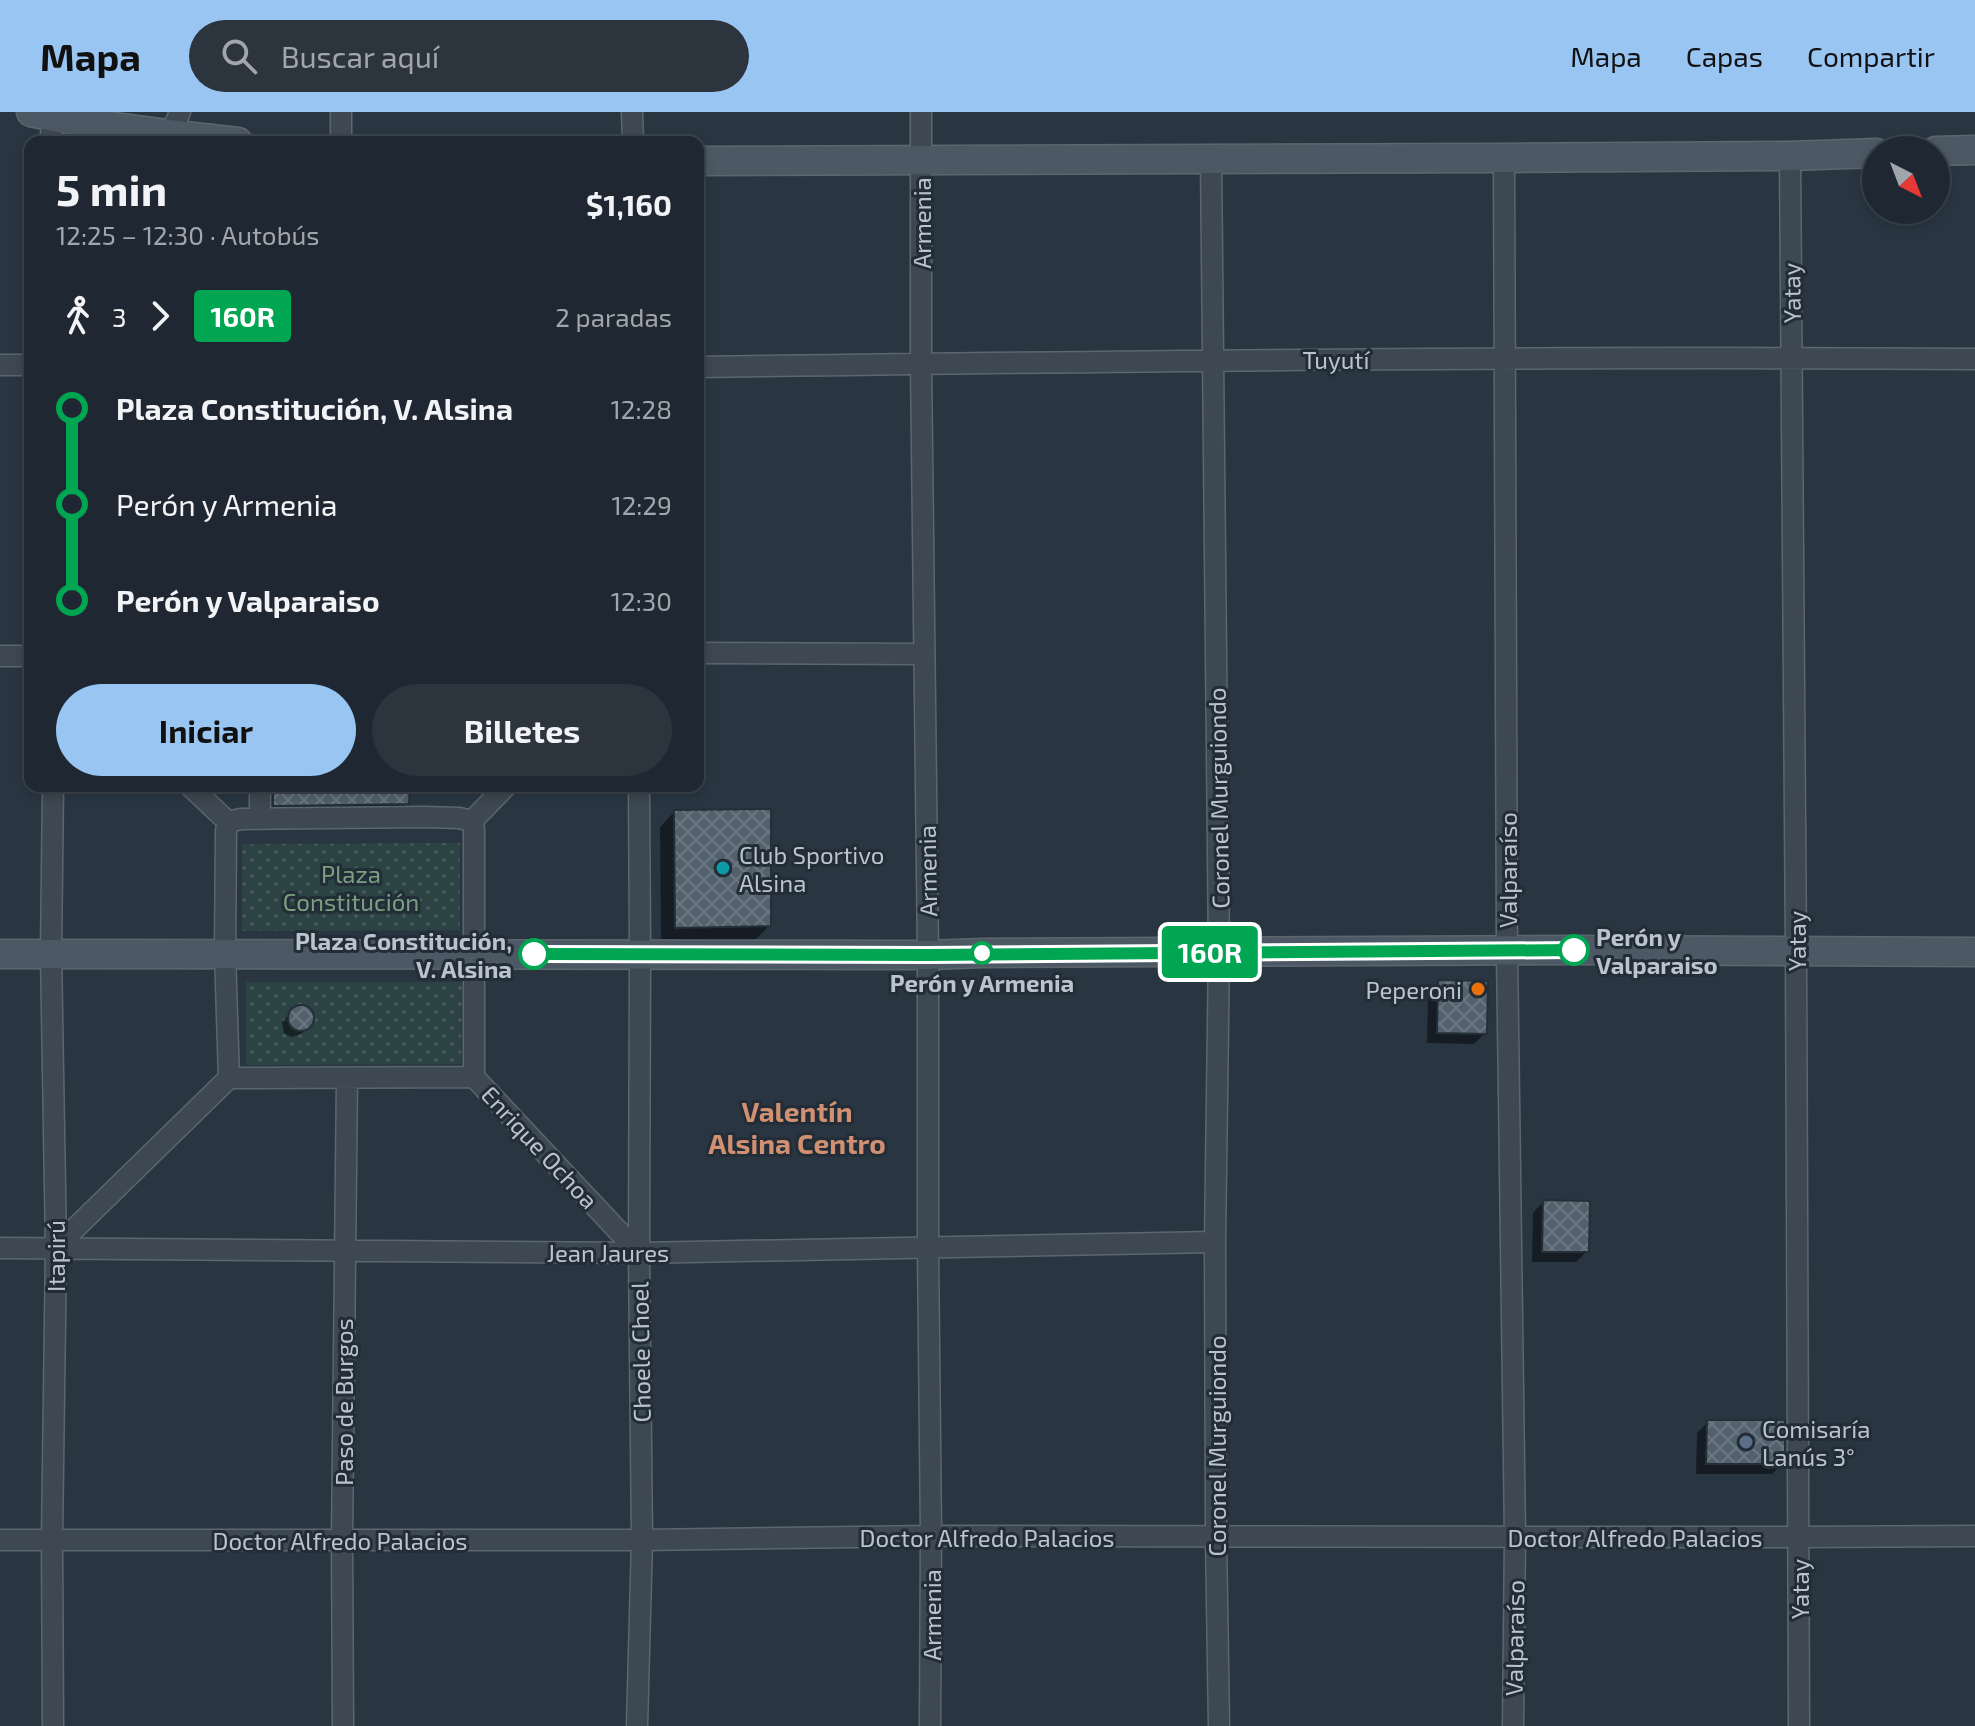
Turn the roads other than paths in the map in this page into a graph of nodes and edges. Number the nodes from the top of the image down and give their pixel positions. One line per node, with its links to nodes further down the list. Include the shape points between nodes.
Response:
1 (341, 112): 7 (street)
2 (632, 112): 8 (street)
3 (921, 112): 16 (street, Armenia)
4 (176, 123): 5 (street); 6 (street)
5 (45, 124)
6 (218, 136)
7 (341, 136)
8 (633, 136)
9 (1975, 150): 10 (street)
10 (1950, 151)
11 (1862, 153): 12 (street)
12 (1790, 156): 14 (street); 17 (street, Yatay)
13 (1211, 158): 14 (street); 16 (street); 18 (street, Coronel Murguiondo)
14 (1504, 158): 19 (street, Valparaíso)
15 (704, 161): 16 (street)
16 (922, 161): 21 (street, Armenia)
17 (1792, 358): 19 (street, Tuyutí); 20 (street, Tuyutí); 37 (street, Yatay)
18 (1213, 359): 19 (street, Tuyutí); 21 (street, Tuyutí); 38 (street, Coronel Murguiondo)
19 (1505, 359): 39 (street, Valparaíso)
20 (1975, 359)
21 (921, 363): 24 (street, Tuyutí); 26 (street, Armenia)
22 (0, 365): 23 (street)
23 (24, 365)
24 (704, 367)
25 (704, 653): 26 (street)
26 (923, 654): 46 (street, Armenia)
27 (0, 656): 28 (street)
28 (24, 656)
29 (53, 792): 44 (street, Itapirú)
30 (196, 792): 36 (street)
31 (260, 792): 34 (street)
32 (500, 792): 35 (street)
33 (639, 792): 42 (street, Choele Choel)
34 (260, 819): 35 (street); 36 (street)
35 (472, 821): 45 (street)
36 (228, 822): 41 (street)
37 (1796, 951): 39 (street); 40 (street); 60 (street, Yatay)
38 (1219, 952): 39 (street); 46 (street); 50 (street, Coronel Murguiondo)
39 (1507, 952): 57 (street, Valparaíso)
40 (1975, 952)
41 (225, 953): 44 (street); 45 (street); 48 (street)
42 (640, 953): 45 (street); 46 (street); 55 (street, Choele Choel)
43 (0, 954): 44 (street)
44 (51, 954): 51 (street, Itapirú)
45 (474, 954): 47 (street)
46 (928, 955): 54 (street, Armenia)
47 (474, 1077): 49 (street); 55 (street, Enrique Ochoa)
48 (229, 1078): 49 (street); 51 (street)
49 (347, 1078): 53 (street, Paso de Burgos)
50 (1215, 1242): 54 (street, Jean Jaures); 59 (street, Coronel Murguiondo)
51 (56, 1247): 52 (street, Jean Jaures); 53 (street, Jean Jaures); 62 (street, Itapirú)
52 (0, 1248)
53 (344, 1249): 55 (street, Jean Jaures); 63 (street, Paso de Burgos)
54 (928, 1249): 55 (street, Jean Jaures); 56 (street, Armenia)
55 (639, 1253): 64 (street, Choele Choel)
56 (931, 1536): 59 (street, Doctor Alfredo Palacios); 64 (street, Doctor Alfredo Palacios); 68 (street, Armenia)
57 (1515, 1536): 59 (street, Doctor Alfredo Palacios); 60 (street, Doctor Alfredo Palacios); 70 (street, Valparaíso)
58 (1975, 1536): 60 (street, Doctor Alfredo Palacios)
59 (1216, 1537): 69 (street, Coronel Murguiondo)
60 (1799, 1537): 71 (street, Yatay)
61 (0, 1540): 62 (street, Doctor Alfredo Palacios)
62 (52, 1540): 63 (street, Doctor Alfredo Palacios); 65 (street, Itapirú)
63 (342, 1540): 64 (street, Doctor Alfredo Palacios); 66 (street, Paso de Burgos)
64 (642, 1540): 67 (street, Choele Choel)
65 (53, 1726)
66 (343, 1726)
67 (637, 1726)
68 (930, 1726)
69 (1219, 1726)
70 (1513, 1726)
71 (1799, 1726)

